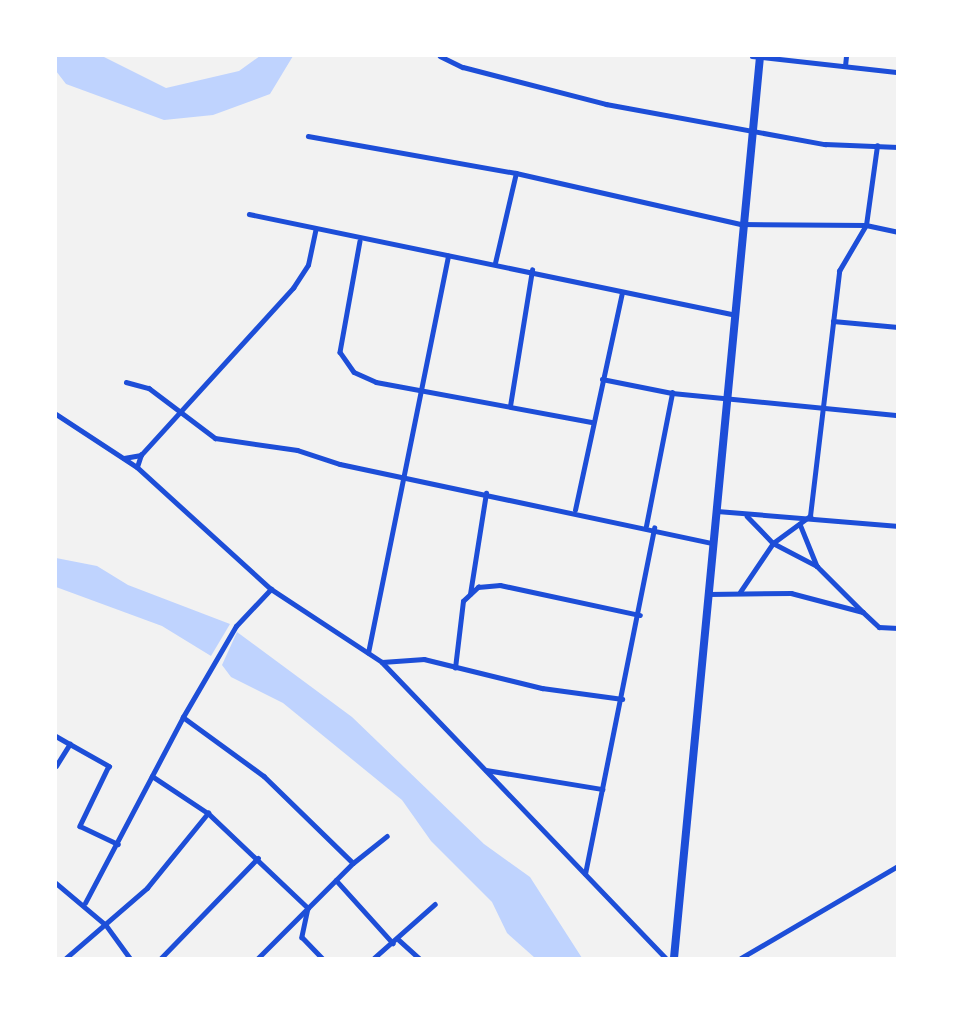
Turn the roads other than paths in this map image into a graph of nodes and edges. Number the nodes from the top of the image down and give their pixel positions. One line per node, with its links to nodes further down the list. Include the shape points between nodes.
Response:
1 (440, 56): 6 (street, via 463,67 606,104)
2 (757, 56): 4 (street); 6 (main road)
3 (846, 56): 4 (street)
4 (845, 66): 5 (street)
5 (897, 72)
6 (754, 130): 8 (street, via 825,144); 12 (main road)
7 (308, 136): 10 (street)
8 (877, 146): 9 (street); 13 (street)
9 (897, 147)
10 (516, 173): 12 (street); 18 (street)
11 (249, 214): 14 (street)
12 (741, 224): 13 (street); 21 (main road)
13 (866, 225): 15 (street); 22 (street, via 839,271)
14 (315, 231): 16 (street); 31 (street, via 308,265 293,288)
15 (897, 232)
16 (360, 241): 17 (street); 26 (street, via 340,352 354,372)
17 (448, 256): 18 (street); 26 (street)
18 (495, 263): 19 (street)
19 (532, 270): 20 (street); 30 (street)
20 (622, 293): 21 (street); 24 (street)
21 (735, 315): 28 (main road)
22 (833, 321): 23 (street); 29 (street)
23 (897, 327)
24 (602, 379): 27 (street); 34 (street)
25 (126, 382): 31 (street, via 149,388)
26 (419, 389): 30 (street); 38 (street)
27 (672, 393): 28 (street); 45 (street)
28 (726, 396): 29 (street); 41 (main road)
29 (827, 404): 33 (street); 43 (street)
30 (510, 406): 34 (street)
31 (182, 413): 35 (street); 38 (street, via 215,438 254,441)
32 (56, 414): 36 (street)
33 (897, 415)
34 (592, 422): 40 (street)
35 (141, 455): 36 (street); 37 (street)
36 (124, 458): 37 (street)
37 (137, 467): 51 (street)
38 (402, 476): 39 (street); 58 (street, via 390,561)
39 (486, 493): 40 (street); 54 (street)
40 (575, 510): 45 (street)
41 (714, 511): 42 (street); 48 (main road)
42 (747, 516): 43 (street); 49 (street)
43 (810, 516): 44 (street); 46 (street)
44 (800, 524): 49 (street); 50 (street)
45 (646, 526): 47 (street)
46 (897, 526)
47 (654, 528): 48 (street); 56 (street)
48 (711, 543): 53 (main road)
49 (774, 543): 50 (street); 52 (street)
50 (817, 566): 55 (street)
51 (271, 589): 58 (street); 62 (street, via 236,626)
52 (740, 592): 53 (street); 55 (street, via 791,593)
53 (708, 594): 92 (main road)
54 (470, 595): 56 (street, via 478,587 500,585); 60 (street, via 463,601)
55 (863, 612): 57 (street, via 879,627)
56 (640, 615): 61 (street)
57 (897, 628)
58 (369, 653): 59 (street)
59 (382, 662): 60 (street, via 424,659); 66 (street)
60 (455, 668): 61 (street)
61 (622, 699): 68 (street)
62 (183, 717): 67 (street); 73 (street, via 264,776)
63 (56, 736): 64 (street)
64 (70, 744): 65 (street); 71 (street, via 109,766 80,826)
65 (56, 766)
66 (486, 770): 68 (street); 75 (street)
67 (152, 776): 69 (street); 71 (street)
68 (602, 789): 75 (street)
69 (208, 813): 72 (street); 81 (street, via 147,888)
70 (387, 836): 73 (street)
71 (118, 844): 78 (street)
72 (258, 858): 80 (street); 86 (street)
73 (352, 863): 76 (street)
74 (896, 868): 93 (street)
75 (585, 874): 91 (street)
76 (336, 880): 80 (street); 83 (street)
77 (56, 883): 78 (street)
78 (85, 903): 81 (street)
79 (435, 904): 82 (street)
80 (308, 908): 87 (street); 88 (street, via 302,937)
81 (106, 925): 84 (street); 85 (street)
82 (399, 940): 83 (street); 90 (street)
83 (393, 943): 89 (street)
84 (66, 958)
85 (130, 958)
86 (160, 958)
87 (258, 958)
88 (322, 958)
89 (374, 958)
90 (419, 958)
91 (666, 958)
92 (674, 958)
93 (741, 958)

